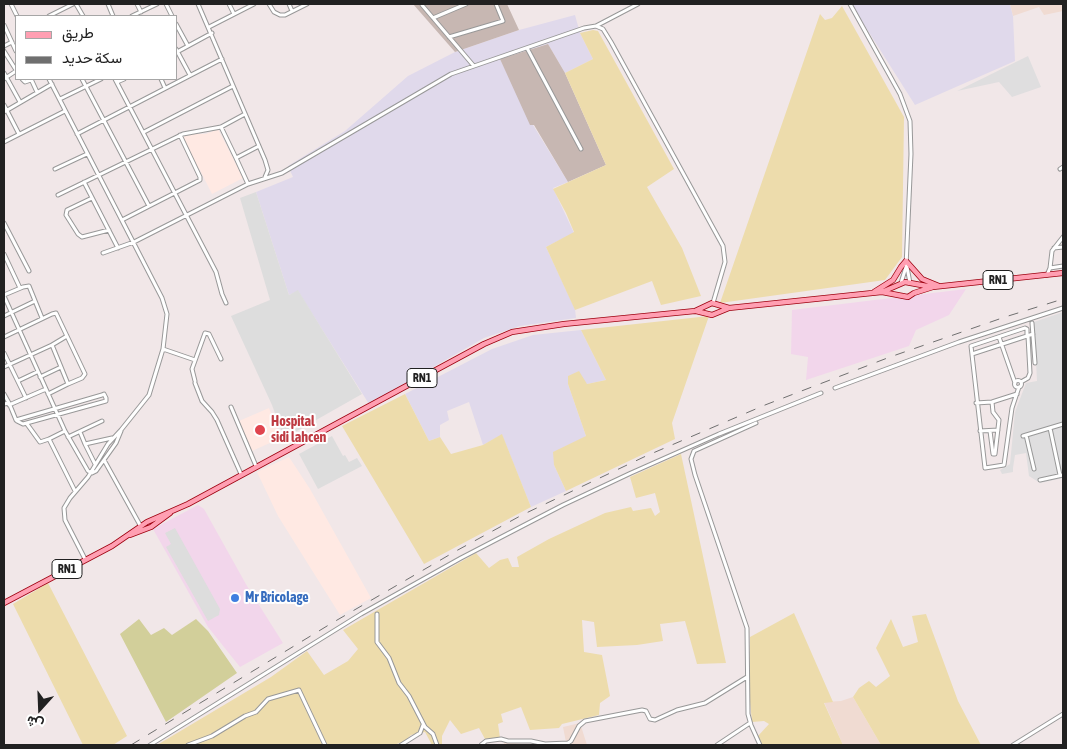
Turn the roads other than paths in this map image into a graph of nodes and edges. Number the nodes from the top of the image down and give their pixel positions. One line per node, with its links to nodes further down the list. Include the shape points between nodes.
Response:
1 (74, 4): 18 (street); 19 (street)
2 (137, 4): 16 (street)
3 (157, 4): 16 (street)
4 (198, 4): 24 (street)
5 (229, 4): 17 (street)
6 (254, 4): 17 (street)
7 (269, 4): 15 (street, via 280,15)
8 (289, 4): 15 (street)
9 (307, 4): 15 (street)
10 (422, 4): 21 (street)
11 (466, 4): 21 (street)
12 (496, 4): 27 (street, via 503,21)
13 (638, 4): 23 (street)
14 (850, 4): 92 (street, via 910,117)
15 (292, 11)
16 (141, 12): 20 (street)
17 (234, 14): 24 (street)
18 (52, 15)
19 (82, 15)
20 (134, 15)
21 (433, 18): 27 (street)
22 (4, 25): 28 (street)
23 (596, 26): 31 (street); 110 (street, via 603,29 611,42 723,246 725,262)
24 (209, 27): 26 (street)
25 (178, 28): 30 (street)
26 (212, 33): 30 (street); 36 (street)
27 (449, 37): 37 (street)
28 (12, 42): 29 (street); 32 (street)
29 (4, 46)
30 (188, 46): 33 (street)
31 (527, 48): 37 (street); 68 (street)
32 (15, 49)
33 (178, 50)
34 (4, 51): 38 (street)
35 (178, 52): 39 (street)
36 (222, 59): 39 (street); 49 (street)
37 (473, 66): 74 (street, via 435,82 282,173)
38 (15, 69)
39 (190, 75): 50 (street)
40 (4, 76): 53 (street)
41 (31, 80): 51 (street)
42 (50, 80): 47 (street)
43 (82, 80): 48 (street)
44 (99, 80): 48 (street)
45 (116, 80): 55 (street)
46 (161, 80): 50 (street)
47 (52, 84): 51 (street); 52 (street)
48 (85, 86): 52 (street); 59 (street)
49 (233, 86): 58 (street); 61 (street)
50 (165, 88): 55 (street)
51 (37, 92): 53 (street)
52 (60, 99): 57 (street)
53 (20, 102): 56 (street)
54 (4, 106): 56 (street)
55 (130, 106): 59 (street); 61 (street)
56 (5, 111): 62 (street)
57 (65, 111): 62 (street); 63 (street)
58 (245, 114): 60 (street); 66 (street)
59 (104, 120): 63 (street); 71 (street)
60 (220, 126): 64 (street); 70 (street)
61 (144, 132): 67 (street)
62 (20, 134): 65 (street)
63 (77, 134): 69 (street)
64 (180, 136): 67 (street); 77 (street, via 200,178)
65 (4, 142)
66 (259, 146): 70 (street); 74 (street, via 268,170)
67 (152, 148): 71 (street); 77 (street)
68 (581, 149)
69 (88, 154): 72 (street); 73 (street)
70 (236, 158): 76 (street)
71 (124, 161): 73 (street); 80 (street)
72 (55, 169)
73 (98, 174): 75 (street); 82 (street)
74 (264, 178): 76 (street)
75 (84, 182): 78 (street); 79 (street)
76 (248, 184): 81 (street)
77 (175, 193): 80 (street); 81 (street)
78 (58, 195)
79 (92, 198): 84 (street); 84 (street, via 67,210 66,215 82,237)
80 (149, 206): 82 (street)
81 (187, 215): 86 (street); 109 (street, via 216,272)
82 (122, 220): 86 (street)
83 (4, 223): 95 (street)
84 (109, 230): 87 (street)
85 (1063, 236): 88 (street)
86 (134, 242): 87 (street); 129 (street, via 167,310)
87 (118, 248): 90 (street)
88 (1054, 248): 89 (street); 94 (street)
89 (1063, 248)
90 (103, 253)
91 (4, 254): 102 (street)
92 (906, 264): 98 (street); 99 (street); 100 (main road, via 922,279); 104 (main road, via 891,282)
93 (1063, 266): 94 (street)
94 (1050, 268): 97 (street)
95 (29, 270)
96 (1062, 274): 97 (main road, RN1)
97 (1047, 275): 100 (main road, RN1)
98 (911, 283): 99 (main road); 101 (main road, RN1); 105 (main road)
99 (901, 284): 103 (main road); 106 (main road)
100 (941, 286): 101 (main road, RN1)
101 (933, 287): 105 (main road, RN1)
102 (20, 288): 107 (street); 108 (street, via 29,286)
103 (882, 292): 104 (main road); 106 (main road)
104 (873, 293): 112 (main road)
105 (912, 294): 106 (main road, via 908,297)
106 (901, 295)
107 (4, 296): 116 (street)
108 (35, 301): 116 (street); 119 (street)
109 (226, 303)
110 (715, 304): 111 (main road); 112 (main road); 115 (main road)
111 (706, 306): 114 (main road, RN1); 117 (main road)
112 (730, 308): 115 (main road)
113 (1063, 308): 146 (street)
114 (695, 311): 117 (main road, RN1); 178 (main road, RN1, via 564,324 506,334)
115 (717, 312): 117 (main road)
116 (10, 313): 118 (street); 121 (street)
117 (708, 313)
118 (4, 316)
119 (42, 318): 121 (street); 123 (street, via 56,313)
120 (1032, 323): 122 (street)
121 (18, 330): 125 (street); 132 (street)
122 (1033, 334): 124 (street); 135 (street)
123 (67, 336): 127 (street); 144 (street, via 85,374)
124 (1028, 336): 126 (street, via 1025,328); 128 (street); 142 (street, via 1031,371)
125 (4, 337)
126 (999, 337): 128 (street); 131 (street, via 971,346)
127 (52, 345): 132 (street); 138 (street)
128 (1002, 345): 131 (street); 143 (street)
129 (163, 349): 134 (street); 166 (street, via 149,395)
130 (4, 353): 136 (street)
131 (972, 354): 154 (street)
132 (29, 355): 136 (street); 139 (street)
133 (221, 359): 134 (street, via 207,333 203,335)
134 (195, 360): 181 (street, via 192,371 202,401 215,416)
135 (1035, 363)
136 (9, 364): 137 (street); 141 (street)
137 (4, 367)
138 (61, 367): 140 (street); 144 (street)
139 (38, 372): 140 (street); 141 (street)
140 (40, 377): 147 (street)
141 (18, 381): 152 (street)
142 (1021, 382): 143 (street, via 1017,380); 145 (street)
143 (1015, 383): 145 (street)
144 (68, 384): 150 (street)
145 (1019, 387): 151 (street)
146 (835, 388)
147 (46, 389): 150 (street); 152 (street)
148 (821, 393): 196 (street, via 631,472 563,505 362,614)
149 (4, 394): 156 (street)
150 (48, 394): 158 (street)
151 (1017, 394): 153 (street); 169 (street, via 1004,465 985,468)
152 (26, 398): 156 (street)
153 (992, 402): 154 (street); 167 (street, via 993,412 999,420)
154 (976, 403): 169 (street)
155 (4, 404): 156 (street)
156 (9, 404): 160 (street)
157 (231, 407): 178 (street)
158 (55, 408): 159 (street); 159 (street, via 102,394 106,396 106,401); 160 (street)
159 (58, 415): 163 (street); 168 (street)
160 (16, 420): 163 (street)
161 (102, 422): 171 (street)
162 (756, 423): 192 (street, via 694,451 691,458 748,628)
163 (27, 424): 174 (street, via 40,442)
164 (1063, 424): 165 (street)
165 (1050, 428): 179 (street, via 1025,436); 182 (street)
166 (121, 430): 173 (street); 176 (street)
167 (998, 430): 170 (street); 170 (street, via 995,454)
168 (65, 431): 172 (street); 174 (street)
169 (980, 431): 170 (street)
170 (990, 431)
171 (80, 432): 172 (street); 175 (street)
172 (68, 437): 180 (street)
173 (113, 438): 175 (street); 177 (street)
174 (48, 439): 184 (street)
175 (85, 444): 177 (street)
176 (104, 460): 180 (street, via 96,471); 186 (street)
177 (95, 464): 180 (street)
178 (256, 466): 181 (main road, RN1)
179 (1034, 468)
180 (90, 473): 184 (street)
181 (241, 474): 185 (main road, RN1)
182 (1062, 475): 183 (street)
183 (1040, 480)
184 (75, 492): 189 (street, via 63,514)
185 (154, 522): 186 (main road, RN1); 187 (main road, RN1)
186 (140, 525): 187 (main road); 188 (main road, RN1)
187 (143, 531): 188 (main road, RN1)
188 (130, 535): 189 (main road, RN1)
189 (86, 559): 190 (main road, RN1)
190 (4, 603)
191 (377, 614): 195 (street, via 377,642)
192 (748, 677): 194 (street); 201 (street, via 705,703 653,720 642,710 585,721 568,743 501,739)
193 (1063, 714): 204 (street)
194 (750, 723): 202 (street); 203 (street)
195 (424, 724): 199 (street, via 420,733); 200 (street)
196 (150, 745)
197 (188, 745): 198 (street, via 256,712 268,699 296,690 302,692)
198 (325, 745)
199 (401, 745)
200 (437, 745)
201 (481, 745)
202 (717, 745)
203 (760, 745)
204 (1013, 745)

